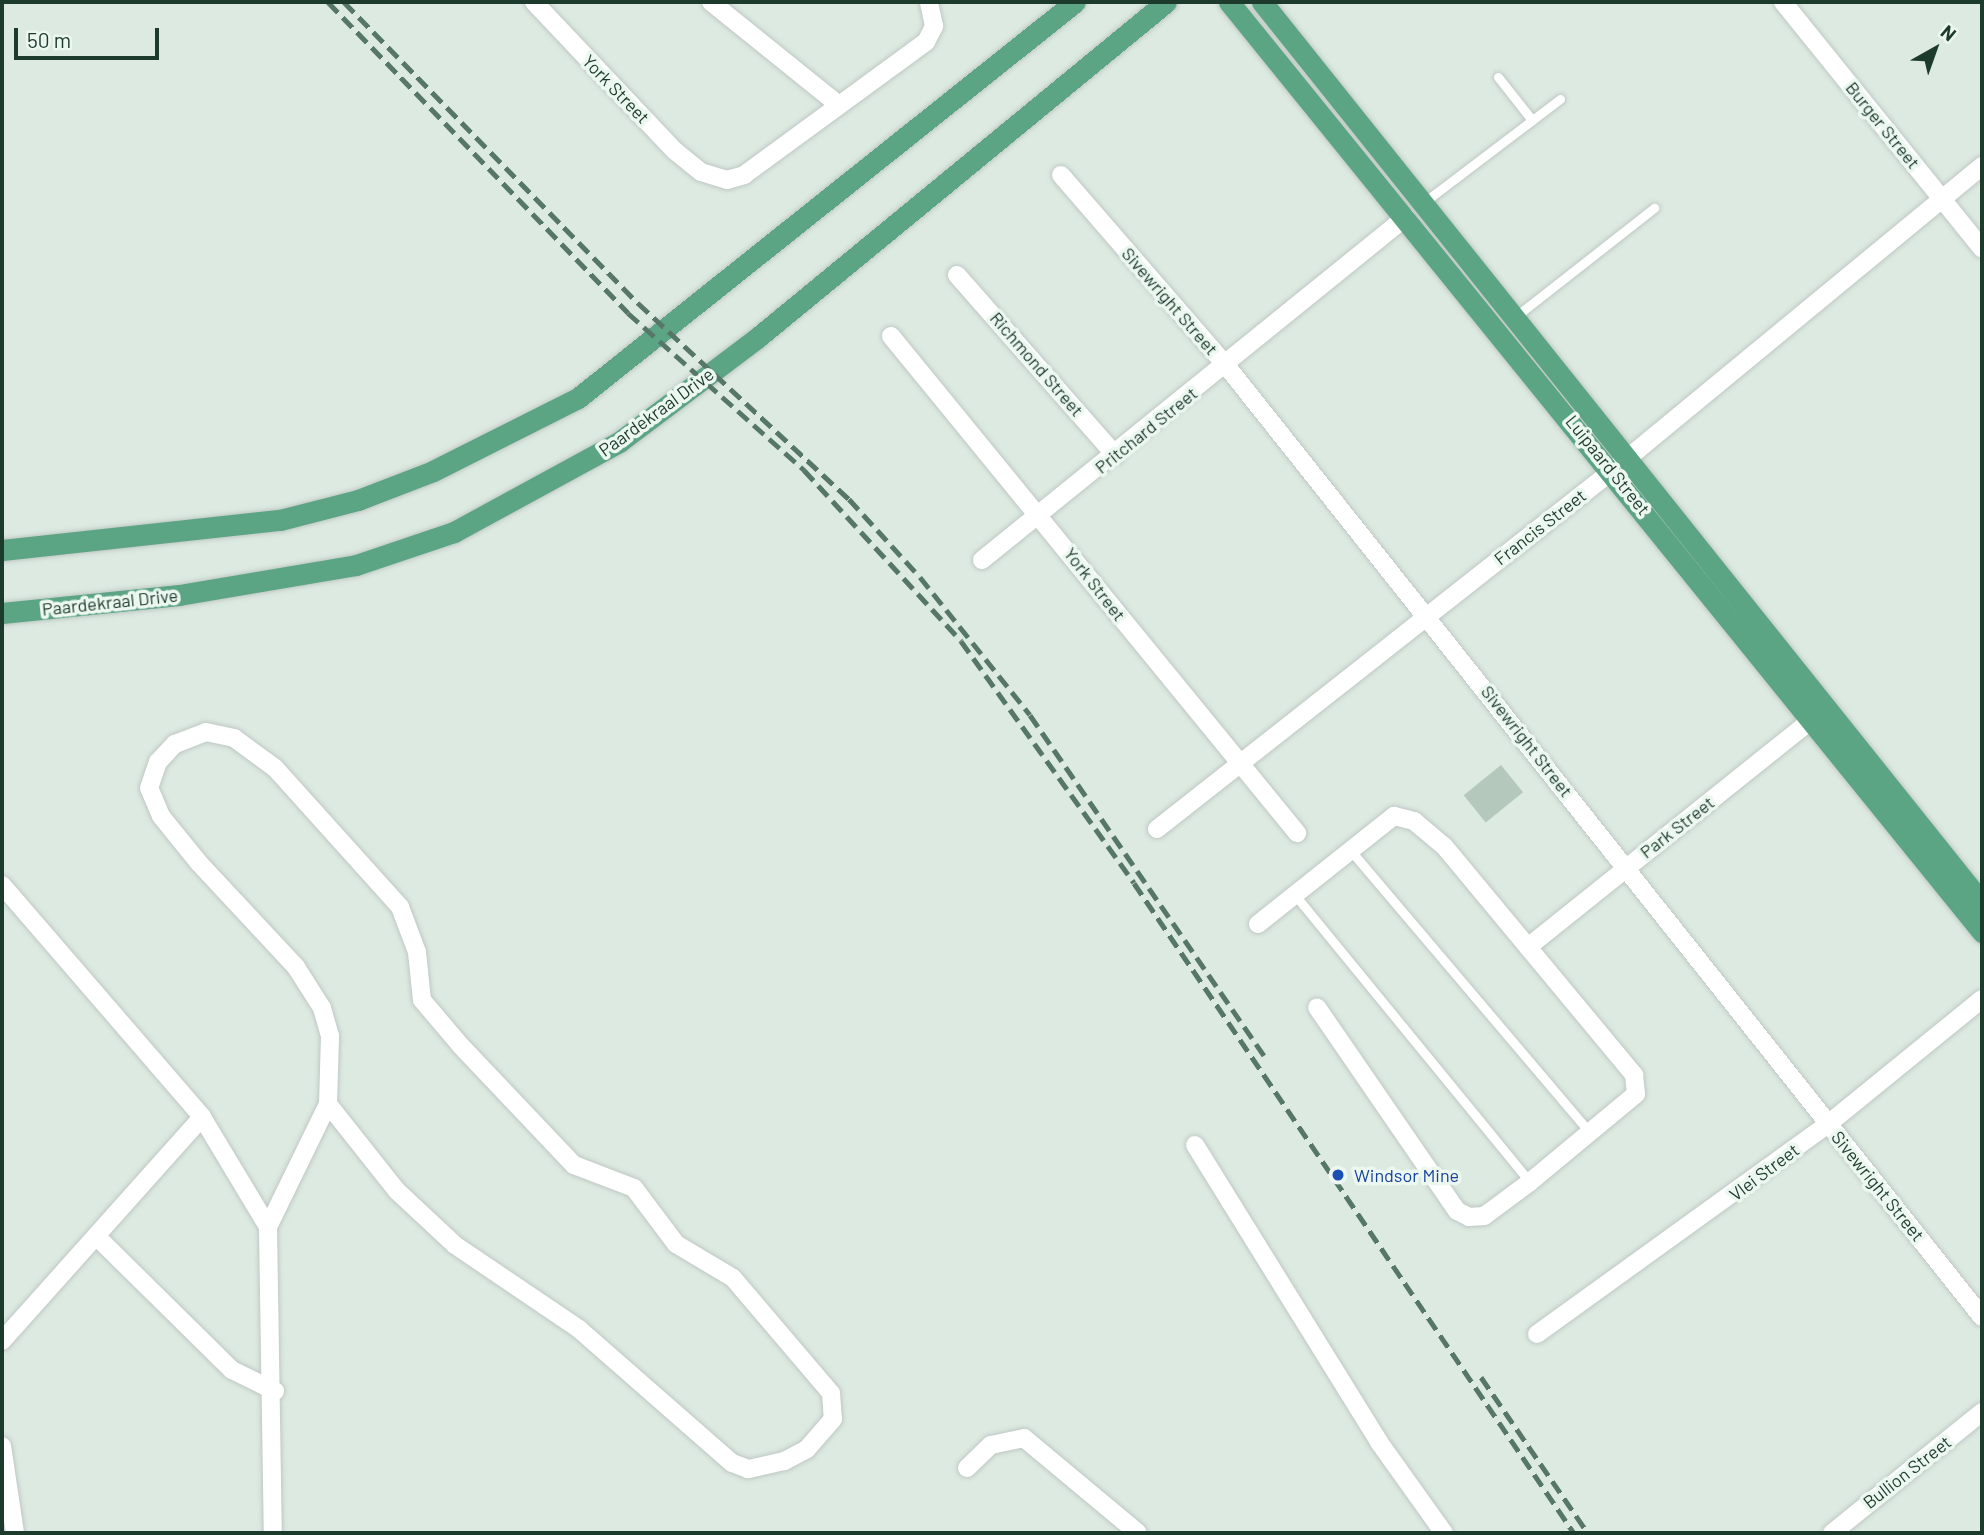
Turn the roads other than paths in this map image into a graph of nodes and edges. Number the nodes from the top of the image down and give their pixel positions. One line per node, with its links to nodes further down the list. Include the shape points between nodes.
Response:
1 (534, 2): 12 (street, York Street, via 701,172 727,180 744,175)
2 (711, 2): 12 (street)
3 (929, 2): 12 (street, via 934,26 926,42)
4 (1075, 2): 27 (main road, via 578,398 358,500 280,520)
5 (1166, 2): 29 (main road, Paardekraal Drive, via 757,338 619,442 454,532 356,565 179,595)
6 (1229, 2): 9 (main road, Luipaard Street)
7 (1262, 2): 9 (main road, Luipaard Street)
8 (1783, 2): 16 (street, Burger Street)
9 (1304, 76): 18 (main road, Luipaard Street)
10 (1497, 77): 13 (lane)
11 (1560, 99): 13 (lane)
12 (836, 103)
13 (1532, 120): 18 (lane)
14 (1982, 166): 16 (street, Francis Street)
15 (1061, 175): 23 (street, Sivewright Street)
16 (1941, 197): 19 (street, Burger Street); 25 (street, Francis Street)
17 (1654, 208): 21 (lane)
18 (1414, 210): 21 (main road, Luipaard Street); 23 (street, Pritchard Street); 25 (main road, Luipaard Street)
19 (1982, 248)
20 (957, 275): 24 (street, Richmond Street)
21 (1513, 319): 25 (main road, Luipaard Street)
22 (891, 336): 26 (street, York Street)
23 (1225, 364): 24 (street, Pritchard Street); 30 (street, Sivewright Street)
24 (1115, 455): 26 (street, Pritchard Street)
25 (1619, 465): 30 (street, Francis Street); 31 (main road, Luipaard Street)
26 (1040, 515): 28 (street, Pritchard Street); 32 (street, York Street)
27 (2, 550)
28 (982, 560)
29 (2, 612)
30 (1427, 614): 32 (street, Francis Street); 36 (street, Sivewright Street)
31 (1820, 713): 36 (street, Park Street); 39 (main road, Luipaard Street); 41 (main road, Luipaard Street)
32 (1239, 766): 33 (street, Francis Street); 34 (street, York Street)
33 (1157, 829)
34 (1297, 833)
35 (1351, 850): 38 (street); 42 (street, via 1394,816 1414,821 1444,846); 48 (lane)
36 (1626, 867): 42 (street, Park Street); 47 (street, Sivewright Street)
37 (2, 886): 46 (street)
38 (1295, 895): 40 (street); 50 (lane)
39 (1982, 903)
40 (1258, 924)
41 (1982, 932)
42 (1528, 947): 48 (street, via 1634,1076 1636,1094)
43 (1982, 999): 47 (street, Vlei Street)
44 (1317, 1007): 50 (street, via 1457,1211 1485,1216)
45 (328, 1104): 45 (street, via 330,1036 322,1008 296,967 161,816 149,788 158,762 175,744 206,732 234,738 275,768 400,907 417,952 422,1000 574,1165 634,1188 676,1244 733,1278 831,1393 835,1410 826,1431 784,1461 748,1469 732,1463 579,1329 455,1245 397,1191); 51 (street)
46 (202, 1117): 51 (street); 52 (street)
47 (1828, 1124): 53 (street, Sivewright Street); 54 (street, Vlei Street)
48 (1591, 1134): 50 (street)
49 (1195, 1145): 63 (street, via 1379,1442)
50 (1530, 1182)
51 (268, 1227): 56 (street)
52 (96, 1237): 55 (street); 56 (street, via 232,1370)
53 (1982, 1317)
54 (1537, 1334)
55 (2, 1341)
56 (275, 1391): 61 (street)
57 (1982, 1412): 64 (street, Bullion Street)
58 (2, 1446): 60 (street)
59 (967, 1468): 62 (street, via 990,1445 1024,1438)
60 (15, 1533)
61 (273, 1533)
62 (1138, 1533)
63 (1444, 1533)
64 (1832, 1533)

